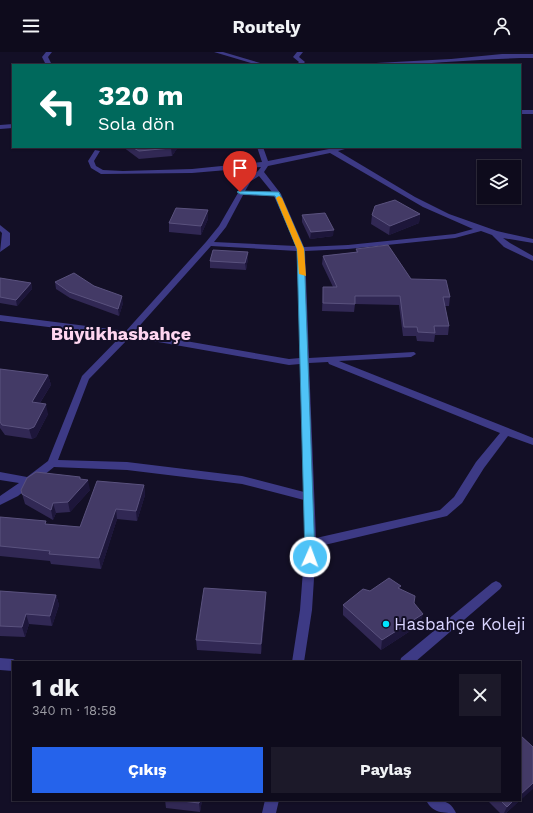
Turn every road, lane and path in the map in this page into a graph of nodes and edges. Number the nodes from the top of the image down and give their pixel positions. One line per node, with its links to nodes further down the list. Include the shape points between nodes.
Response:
1 (49, 52): 5 (street, via 45,57)
2 (217, 52): 6 (street)
3 (300, 52): 7 (street, via 296,56 302,62)
4 (533, 56): 8 (street)
5 (48, 64)
6 (260, 64)
7 (300, 64)
8 (401, 64)
9 (521, 112): 10 (street)
10 (533, 112)
11 (12, 126): 12 (street)
12 (0, 127)
13 (260, 148): 17 (street)
14 (345, 148): 16 (street)
15 (97, 150): 17 (street, via 90,161 93,167 101,172)
16 (332, 151): 17 (street, via 303,155); 21 (street, via 352,160 404,194 441,213)
17 (263, 168): 18 (street, via 248,180); 19 (street)
18 (240, 192): 19 (street); 24 (street, via 222,227)
19 (277, 194): 25 (street)
20 (0, 227): 26 (street, via 6,233 6,245)
21 (482, 229): 22 (street); 25 (street, via 455,236)
22 (495, 234): 23 (street); 27 (street, via 507,245)
23 (533, 241)
24 (209, 244): 25 (street); 29 (street)
25 (301, 249): 32 (street)
26 (0, 250)
27 (533, 259)
28 (0, 318): 29 (street)
29 (128, 334): 32 (street, via 289,362); 35 (street, via 85,378)
30 (411, 354): 31 (street)
31 (328, 361): 32 (street); 33 (street)
32 (305, 362): 38 (street)
33 (506, 432): 34 (street); 40 (street, via 480,465 458,500 443,513)
34 (533, 442)
35 (52, 464): 37 (street); 38 (street, via 128,466 242,480)
36 (0, 476): 37 (street)
37 (30, 481): 39 (street)
38 (309, 497): 40 (street)
39 (0, 501)
40 (311, 544): 42 (street, via 306,610)
41 (496, 586): 43 (street)
42 (298, 661)
43 (407, 661)
44 (0, 664): 45 (street)
45 (12, 665)
46 (272, 801): 48 (street)
47 (434, 801): 49 (street)
48 (269, 813)
49 (449, 813)

